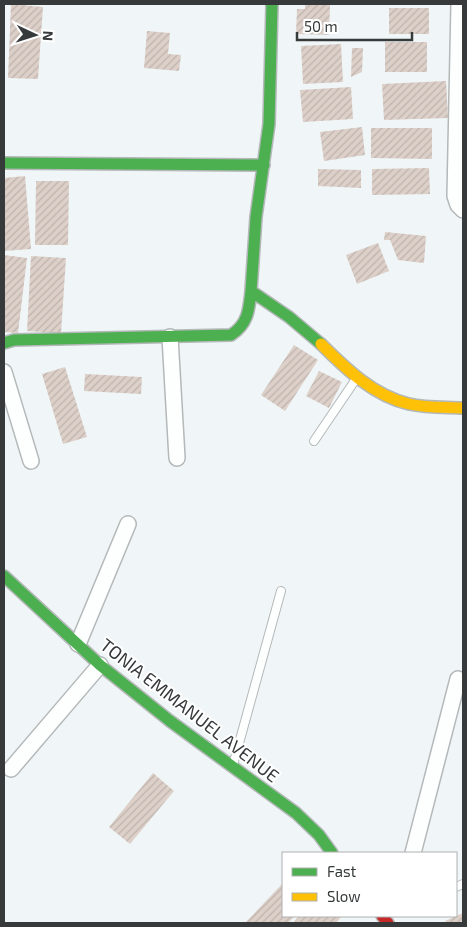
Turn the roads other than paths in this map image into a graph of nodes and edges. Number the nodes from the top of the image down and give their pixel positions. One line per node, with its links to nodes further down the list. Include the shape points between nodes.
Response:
1 (272, 4): 4 (street, via 270,124)
2 (459, 4): 5 (street, via 455,196)
3 (4, 163): 4 (street)
4 (264, 165): 6 (street, via 256,217)
5 (463, 210)
6 (251, 291): 7 (street, via 248,321 232,335); 10 (street, via 300,325)
7 (170, 336): 8 (street, via 14,340); 13 (street)
8 (4, 343)
9 (4, 372): 14 (street)
10 (357, 378): 11 (street, via 404,403); 12 (lane)
11 (463, 408)
12 (314, 441)
13 (177, 458)
14 (31, 461)
15 (128, 524): 18 (street)
16 (4, 576): 18 (street, TONIA EMMANUEL AVENUE)
17 (281, 591): 21 (lane)
18 (78, 644): 19 (street, TONIA EMMANUEL AVENUE)
19 (100, 665): 21 (street, TONIA EMMANUEL AVENUE); 22 (street)
20 (458, 679): 24 (street)
21 (233, 767): 23 (street, TONIA EMMANUEL AVENUE, via 296,813)
22 (11, 769)
23 (331, 852)
24 (412, 852)

